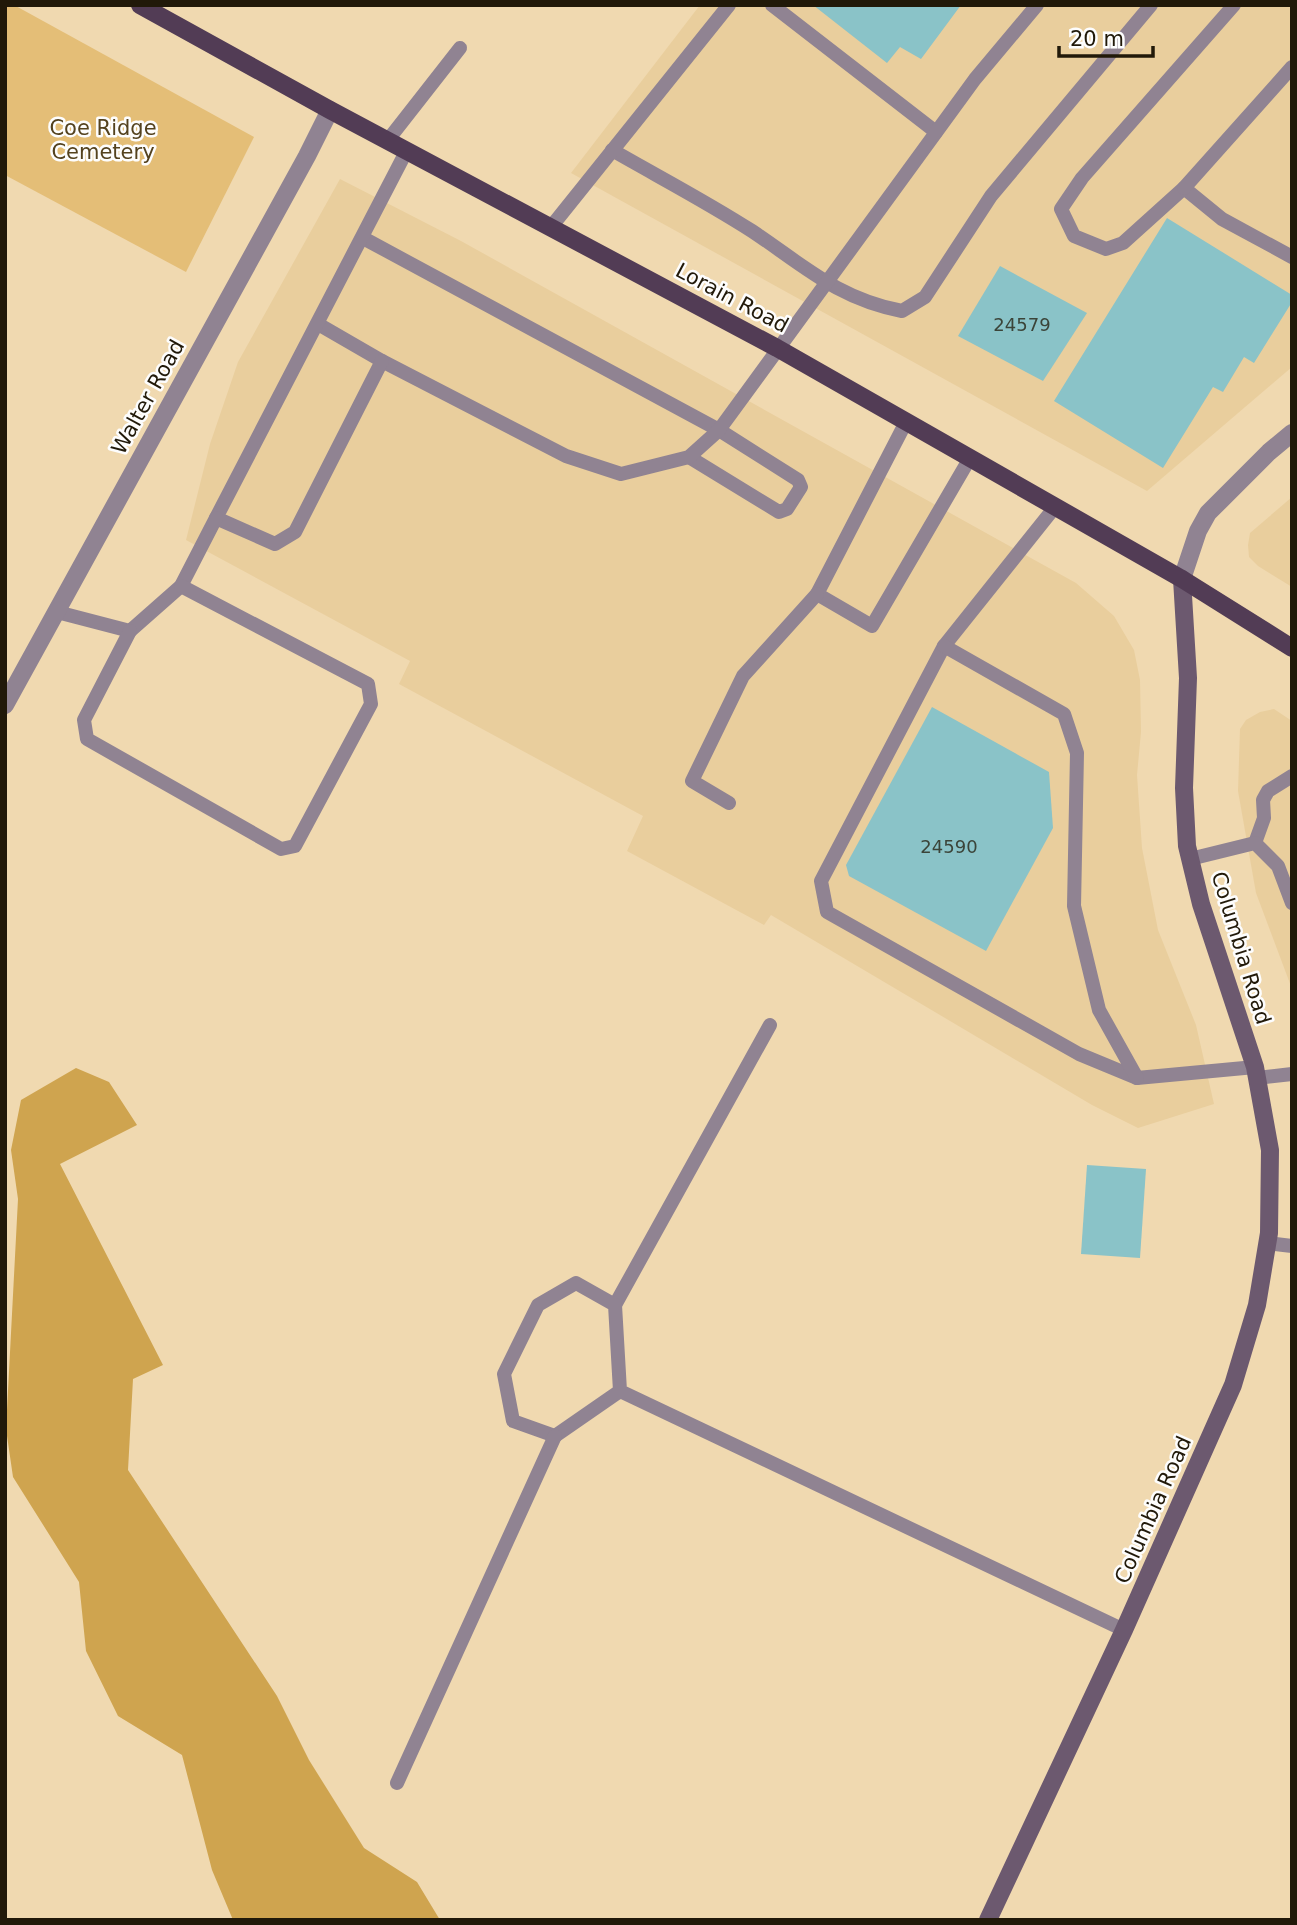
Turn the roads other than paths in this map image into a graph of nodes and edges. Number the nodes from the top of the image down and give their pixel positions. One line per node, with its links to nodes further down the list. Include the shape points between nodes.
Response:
1 (140, 5): 9 (main road, Lorain Road)
2 (729, 5): 13 (lane)
3 (772, 5): 10 (lane)
4 (1037, 5): 10 (lane)
5 (1151, 5): 18 (lane, via 991,197 925,297 902,311 873,306)
6 (1234, 5): 14 (lane, via 1082,178 1061,209 1074,236 1106,249 1123,243)
7 (460, 47): 11 (lane)
8 (1292, 67): 14 (lane)
9 (330, 110): 11 (main road, Lorain Road); 32 (street, Walter Road)
10 (936, 132): 18 (lane)
11 (388, 140): 12 (main road, Lorain Road)
12 (407, 150): 15 (main road, Lorain Road); 16 (lane)
13 (612, 150): 15 (lane); 18 (lane, via 751,231)
14 (1184, 188): 17 (lane, via 1222,219)
15 (551, 227): 20 (main road, Lorain Road)
16 (363, 238): 19 (lane); 23 (lane)
17 (1292, 257)
18 (825, 283): 20 (lane)
19 (318, 324): 21 (lane); 28 (lane)
20 (778, 348): 22 (main road, Lorain Road); 23 (lane)
21 (383, 362): 25 (lane, via 566,456 621,474); 28 (lane, via 295,532 275,544)
22 (906, 422): 26 (main road, Lorain Road); 31 (lane)
23 (719, 430): 25 (lane); 25 (lane, via 799,480 801,487 787,509 779,512)
24 (1292, 433): 29 (street, Columbia Road, via 1208,513)
25 (689, 457)
26 (970, 458): 27 (main road, Lorain Road); 31 (lane, via 872,626)
27 (1055, 507): 29 (main road, Lorain Road); 34 (lane)
28 (216, 518): 30 (lane)
29 (1182, 579): 35 (main road, Lorain Road); 40 (main road, Columbia Road, via 1188,678 1184,788)
30 (181, 586): 33 (lane); 33 (lane, via 368,684 371,704 295,846 281,849 88,739 84,720)
31 (817, 594): 38 (lane, via 743,676 692,781)
32 (57, 612): 33 (lane); 36 (street, Walter Road)
33 (130, 631)
34 (944, 646): 45 (lane, via 1064,714 1077,753 1074,906 1099,1010); 45 (lane, via 821,881 827,912 1079,1055)
35 (1292, 648)
36 (5, 705)
37 (1292, 776): 39 (lane, via 1268,791 1263,800 1264,818)
38 (729, 803)
39 (1255, 843): 40 (lane); 41 (lane, via 1278,866)
40 (1190, 859): 43 (main road, Columbia Road, via 1200,904)
41 (1292, 904)
42 (770, 1025): 48 (lane)
43 (1256, 1073): 44 (lane); 45 (lane); 46 (main road, Columbia Road, via 1270,1150)
44 (1292, 1074)
45 (1137, 1077)
46 (1267, 1243): 47 (lane); 51 (main road, Columbia Road, via 1257,1305 1233,1385)
47 (1292, 1246)
48 (615, 1305): 49 (lane); 50 (lane, via 576,1283 538,1305 504,1374 513,1422)
49 (620, 1391): 50 (lane); 51 (lane)
50 (555, 1436): 52 (lane)
51 (1124, 1630): 53 (main road, Columbia Road)
52 (397, 1783)
53 (988, 1920)

